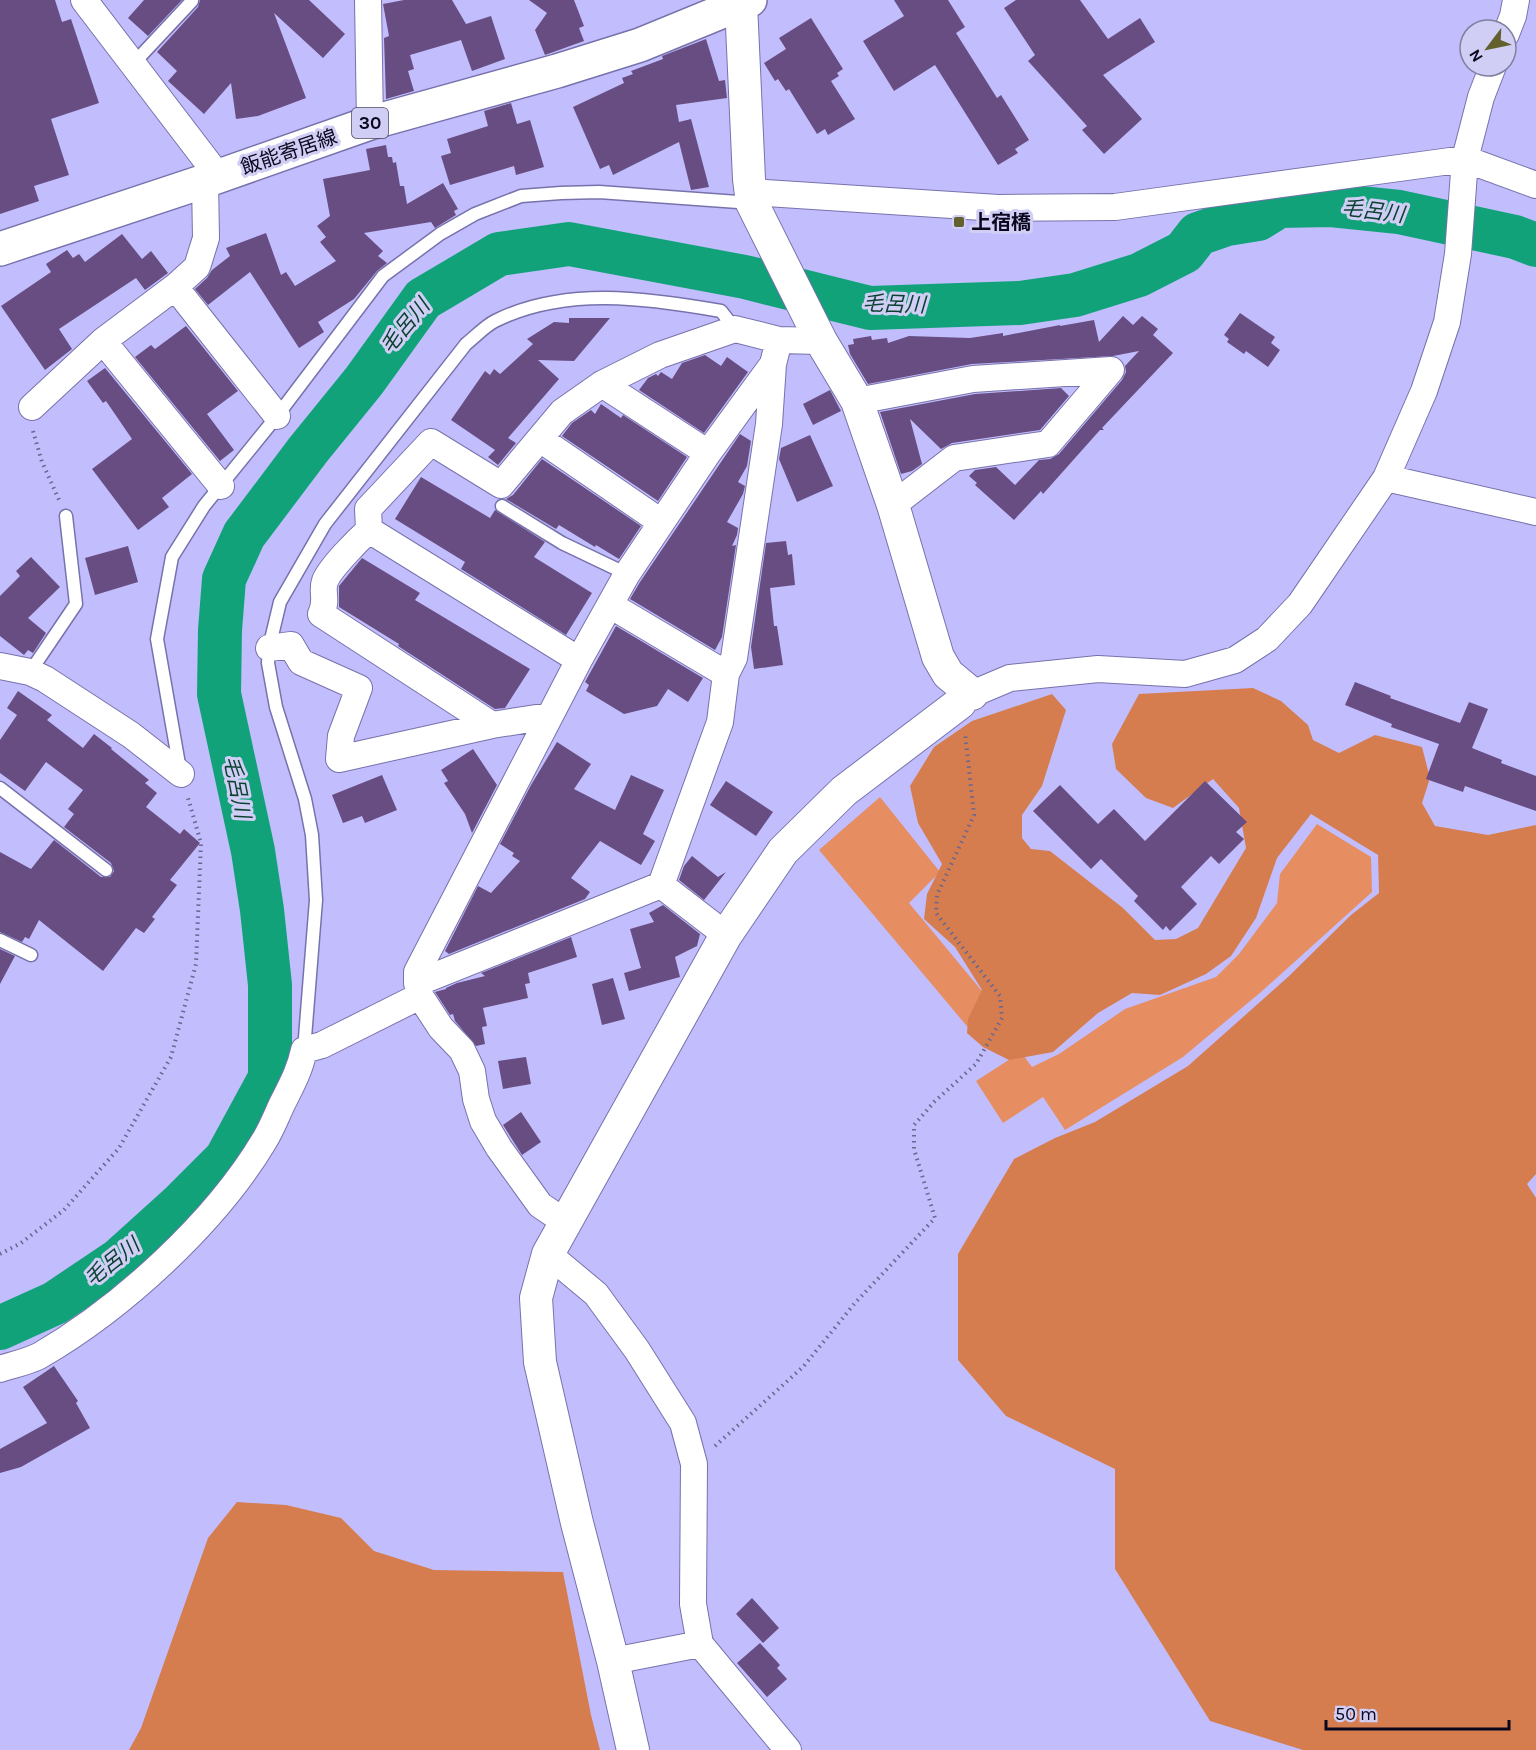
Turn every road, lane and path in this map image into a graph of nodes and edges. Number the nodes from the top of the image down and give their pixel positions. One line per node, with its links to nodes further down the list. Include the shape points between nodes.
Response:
1 (84, 0): 7 (street)
2 (368, 0): 9 (street)
3 (1516, 0): 6 (street)
4 (192, 1): 7 (lane)
5 (743, 1): 9 (main road, 飯能寄居線 / 30, via 640,45); 13 (street)
6 (1512, 18)
7 (133, 64): 11 (street)
8 (1488, 78): 10 (street)
9 (370, 123): 11 (main road, 飯能寄居線 / 30)
10 (1465, 167): 12 (street); 13 (street, via 1115,207); 26 (street, via 1458,254 1447,322 1424,391)
11 (212, 179): 14 (main road, 飯能寄居線 / 30); 15 (street, via 206,238 196,267)
12 (1536, 185)
13 (753, 204): 17 (street); 23 (lane, via 599,192 561,193 521,196 476,214 440,234 383,276)
14 (0, 249)
15 (175, 287): 18 (street); 23 (street)
16 (735, 329): 19 (street); 20 (street, via 660,356); 36 (lane, via 721,311 675,303 568,298 533,306 493,322 466,344 325,524 280,602)
17 (816, 331): 19 (street); 21 (street)
18 (103, 341): 22 (street); 27 (street)
19 (776, 352): 25 (street); 39 (street, via 736,646)
20 (602, 384): 24 (street, via 562,412); 25 (street)
21 (857, 401): 28 (street); 28 (street, via 973,379 1111,370 1048,444 954,458)
22 (32, 407): 31 (path, via 32,427 42,462)
23 (277, 416): 27 (lane)
24 (540, 439): 32 (street); 33 (street, via 501,485 431,442 368,509)
25 (708, 453): 32 (street)
26 (1386, 478): 30 (street); 40 (street, via 1300,604 1267,639 1235,660 1185,674 1098,669 1010,678)
27 (221, 486): 43 (lane, via 172,557 156,639)
28 (893, 505): 40 (street, via 938,657)
29 (502, 506): 34 (lane, via 562,543)
30 (1536, 512)
31 (66, 516): 38 (lane, via 76,604)
32 (661, 522): 34 (street)
33 (369, 530): 37 (street); 42 (street, via 351,546 325,581 326,604 321,614)
34 (627, 574): 35 (street)
35 (610, 605): 37 (street); 39 (street)
36 (269, 648): 42 (street, via 291,645 301,662 359,688 341,736 339,759); 51 (lane, via 276,707 305,799 312,835 316,900)
37 (579, 660): 41 (street)
38 (9, 672): 43 (street, via 45,679 131,735)
39 (726, 674): 46 (street, via 720,722)
40 (966, 699): 47 (street, via 844,791 783,851); 56 (path, via 974,815 936,895 936,913 1000,996 1002,1018 976,1064 914,1125 914,1149 935,1218 855,1303 803,1367)
41 (549, 716): 42 (street); 50 (street, via 417,972)
42 (492, 725)
43 (181, 774): 53 (path, via 201,843 196,964 171,1057 119,1148 64,1210)
44 (0, 788): 45 (lane)
45 (106, 870)
46 (661, 885): 47 (street); 50 (street)
47 (726, 935): 52 (street)
48 (0, 940): 49 (lane)
49 (31, 955)
50 (419, 989): 51 (street, via 322,1045); 52 (street, via 441,1028 462,1050 472,1071 483,1120 512,1168 540,1205)
51 (304, 1050): 55 (street, via 300,1068 265,1141 224,1199 150,1275 90,1322 37,1357)
52 (565, 1222): 54 (street)
53 (0, 1254)
54 (548, 1254): 56 (street, via 596,1294 637,1350 683,1423); 58 (street, via 536,1298 540,1362)
55 (0, 1369)
56 (694, 1464): 57 (street, via 693,1604)
57 (700, 1644): 58 (street); 60 (street)
58 (613, 1661): 59 (street)
59 (633, 1750)
60 (788, 1750)

